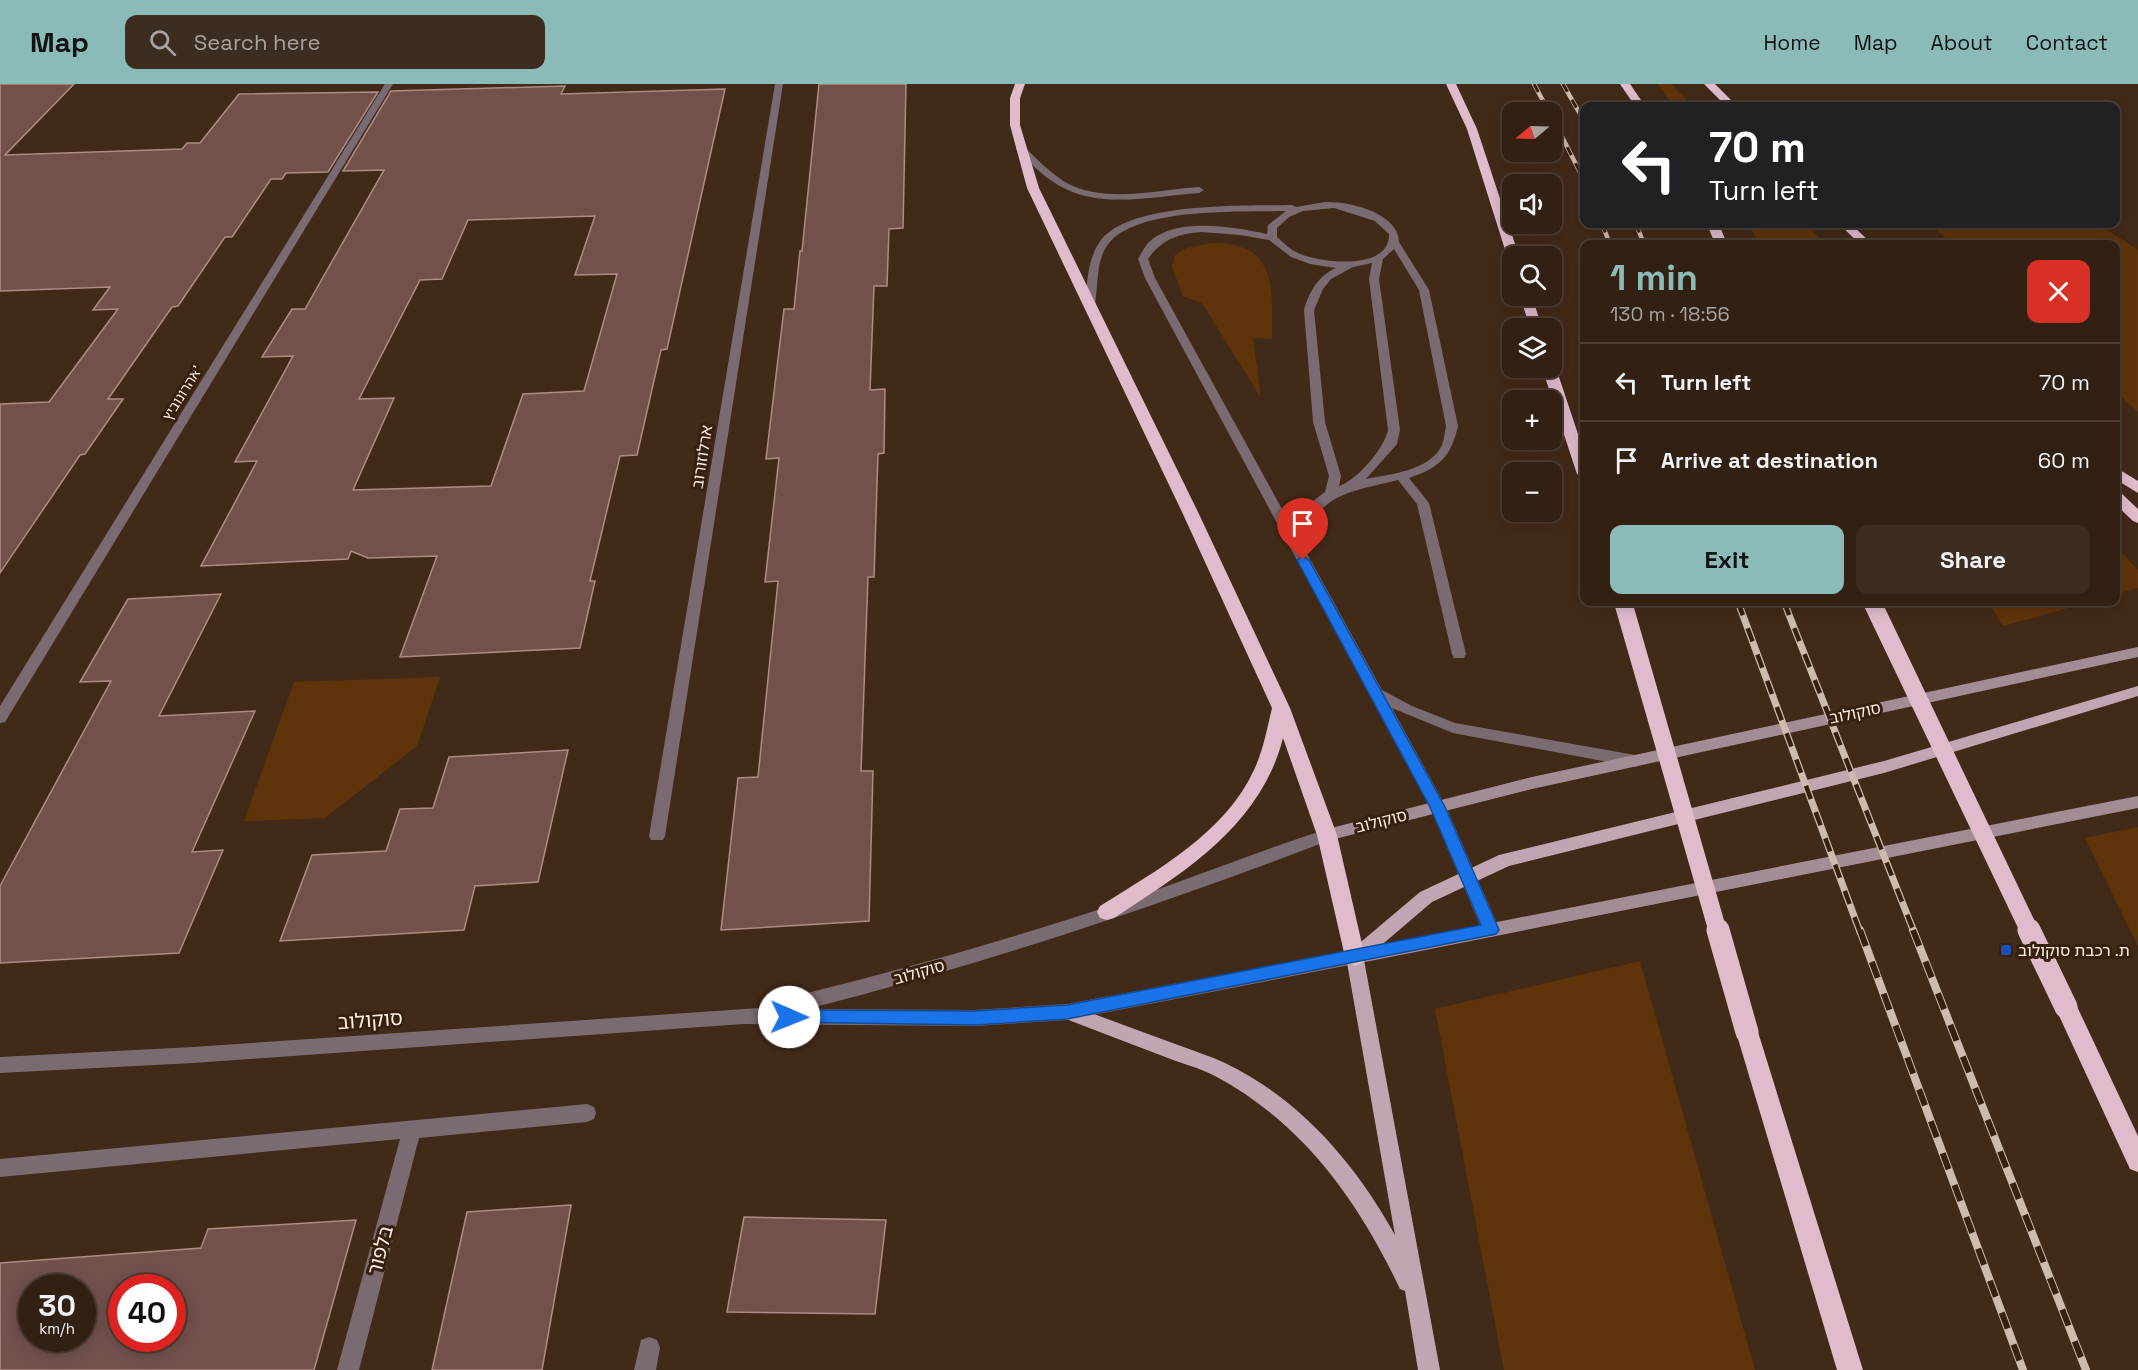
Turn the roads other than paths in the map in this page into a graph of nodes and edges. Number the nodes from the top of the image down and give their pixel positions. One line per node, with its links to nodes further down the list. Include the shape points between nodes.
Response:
1 (389, 84): 37 (street, אהרונוביץ')
2 (779, 84): 42 (street, ארלוזורוב)
3 (1020, 84): 9 (highway, via 1015,107)
4 (1451, 84): 16 (highway, via 1472,129)
5 (1625, 84): 7 (highway)
6 (1709, 84): 8 (highway)
7 (1637, 102)
8 (1728, 102)
9 (1019, 147): 10 (street, via 1055,179 1087,194); 19 (highway, via 1033,188)
10 (1199, 190)
11 (1307, 207): 13 (street, via 1280,216 1272,227); 15 (street, via 1334,205 1371,214 1393,232); 19 (street, via 1191,212 1134,222 1105,240 1096,259)
12 (1849, 228): 14 (highway)
13 (1272, 238): 18 (street, via 1293,255 1315,262); 29 (street, via 1223,229 1189,230 1157,241 1143,259)
14 (1862, 240)
15 (1394, 242): 17 (street); 23 (street, via 1424,290 1452,426 1451,440 1442,455)
16 (1510, 246)
17 (1378, 258): 18 (street); 24 (street, via 1374,279 1394,430 1391,444)
18 (1360, 263): 26 (street, via 1337,269 1322,282 1313,293 1310,310 1319,422 1335,476)
19 (1090, 305): 36 (highway)
20 (1552, 378): 21 (highway)
21 (1580, 462)
22 (2120, 475): 25 (highway)
23 (1401, 476): 24 (street); 33 (street, via 1423,503)
24 (1354, 485): 26 (street)
25 (2138, 488)
26 (1331, 493): 29 (street, via 1303,519)
27 (2120, 500): 28 (highway)
28 (2138, 518)
29 (1293, 542): 35 (street)
30 (1624, 606): 59 (highway, bridge)
31 (1874, 606): 52 (highway, bridge)
32 (2138, 652): 38 (main road, סוקולוב)
33 (1459, 654)
34 (2138, 691): 43 (main road, via 1884,767 1505,860)
35 (1375, 692): 38 (street, via 1453,728); 40 (street)
36 (1281, 708): 41 (highway); 44 (highway, via 1262,774 1242,805 1182,863)
37 (0, 718)
38 (1635, 761): 40 (main road, סוקולוב)
39 (2138, 802): 45 (main road, סוקולוב)
40 (1437, 807): 41 (main road, סוקולוב); 43 (street)
41 (1327, 835): 44 (street, סוקולוב); 46 (highway)
42 (657, 836)
43 (1470, 877): 45 (street); 46 (main road, via 1426,897)
44 (1107, 912): 48 (street, סוקולוב, via 923,971)
45 (1491, 930): 46 (main road, סוקולוב)
46 (1355, 957): 47 (street, סוקולוב); 54 (main road)
47 (1067, 1012): 48 (street, סוקולוב, via 975,1018); 54 (main road, via 1218,1069 1292,1118 1335,1158 1368,1206)
48 (743, 1016): 49 (street, סוקולוב)
49 (0, 1065)
50 (587, 1113): 51 (street)
51 (412, 1129): 53 (street); 56 (street, בלפור)
52 (2138, 1161)
53 (0, 1168)
54 (1417, 1305): 58 (main road)
55 (650, 1348): 57 (street)
56 (348, 1370)
57 (645, 1370)
58 (1429, 1370)
59 (1850, 1370)

